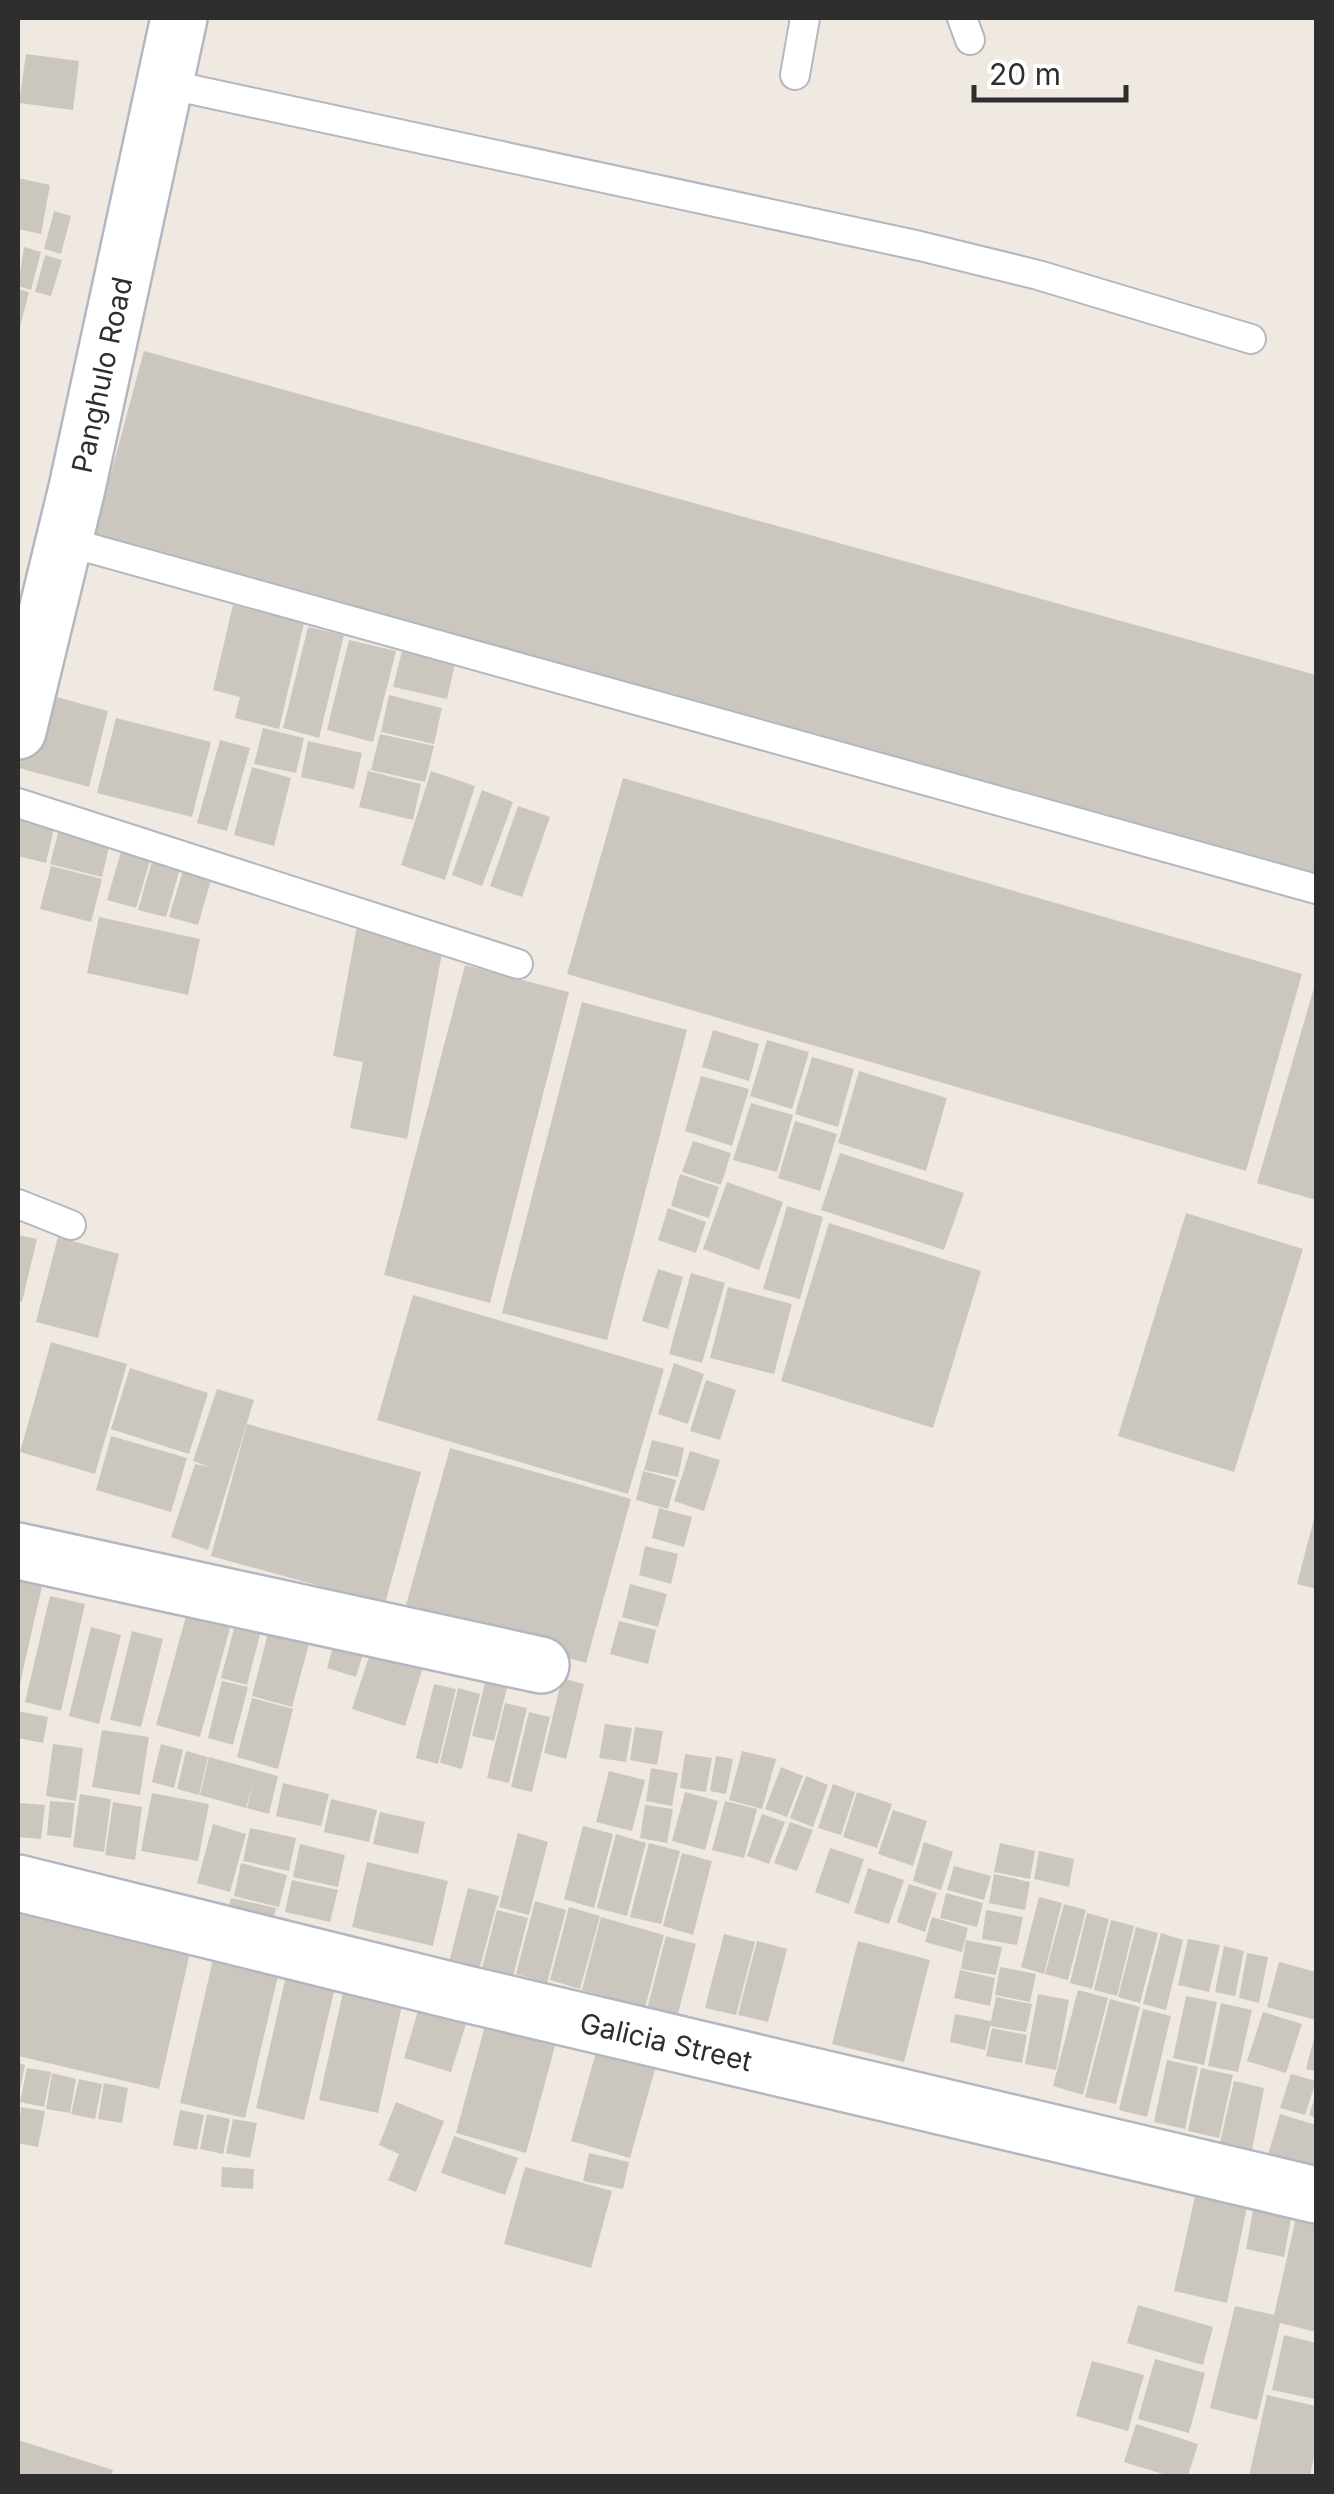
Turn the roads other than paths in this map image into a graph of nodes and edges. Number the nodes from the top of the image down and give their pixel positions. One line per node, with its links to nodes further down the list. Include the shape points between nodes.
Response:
1 (179, 18): 4 (street, Panghulo Road)
2 (805, 18): 3 (lane)
3 (795, 75)
4 (166, 84): 5 (lane, via 920,246); 6 (street, Panghulo Road)
5 (1250, 339)
6 (64, 542): 7 (street, Panghulo Road); 9 (lane)
7 (18, 731)
8 (18, 803): 10 (lane)
9 (1316, 888)
10 (518, 964)
11 (18, 1204): 12 (lane)
12 (71, 1225)
13 (18, 1551): 14 (street)
14 (541, 1665)
15 (18, 1883): 16 (street, Galicia Street)
16 (1316, 2195)

